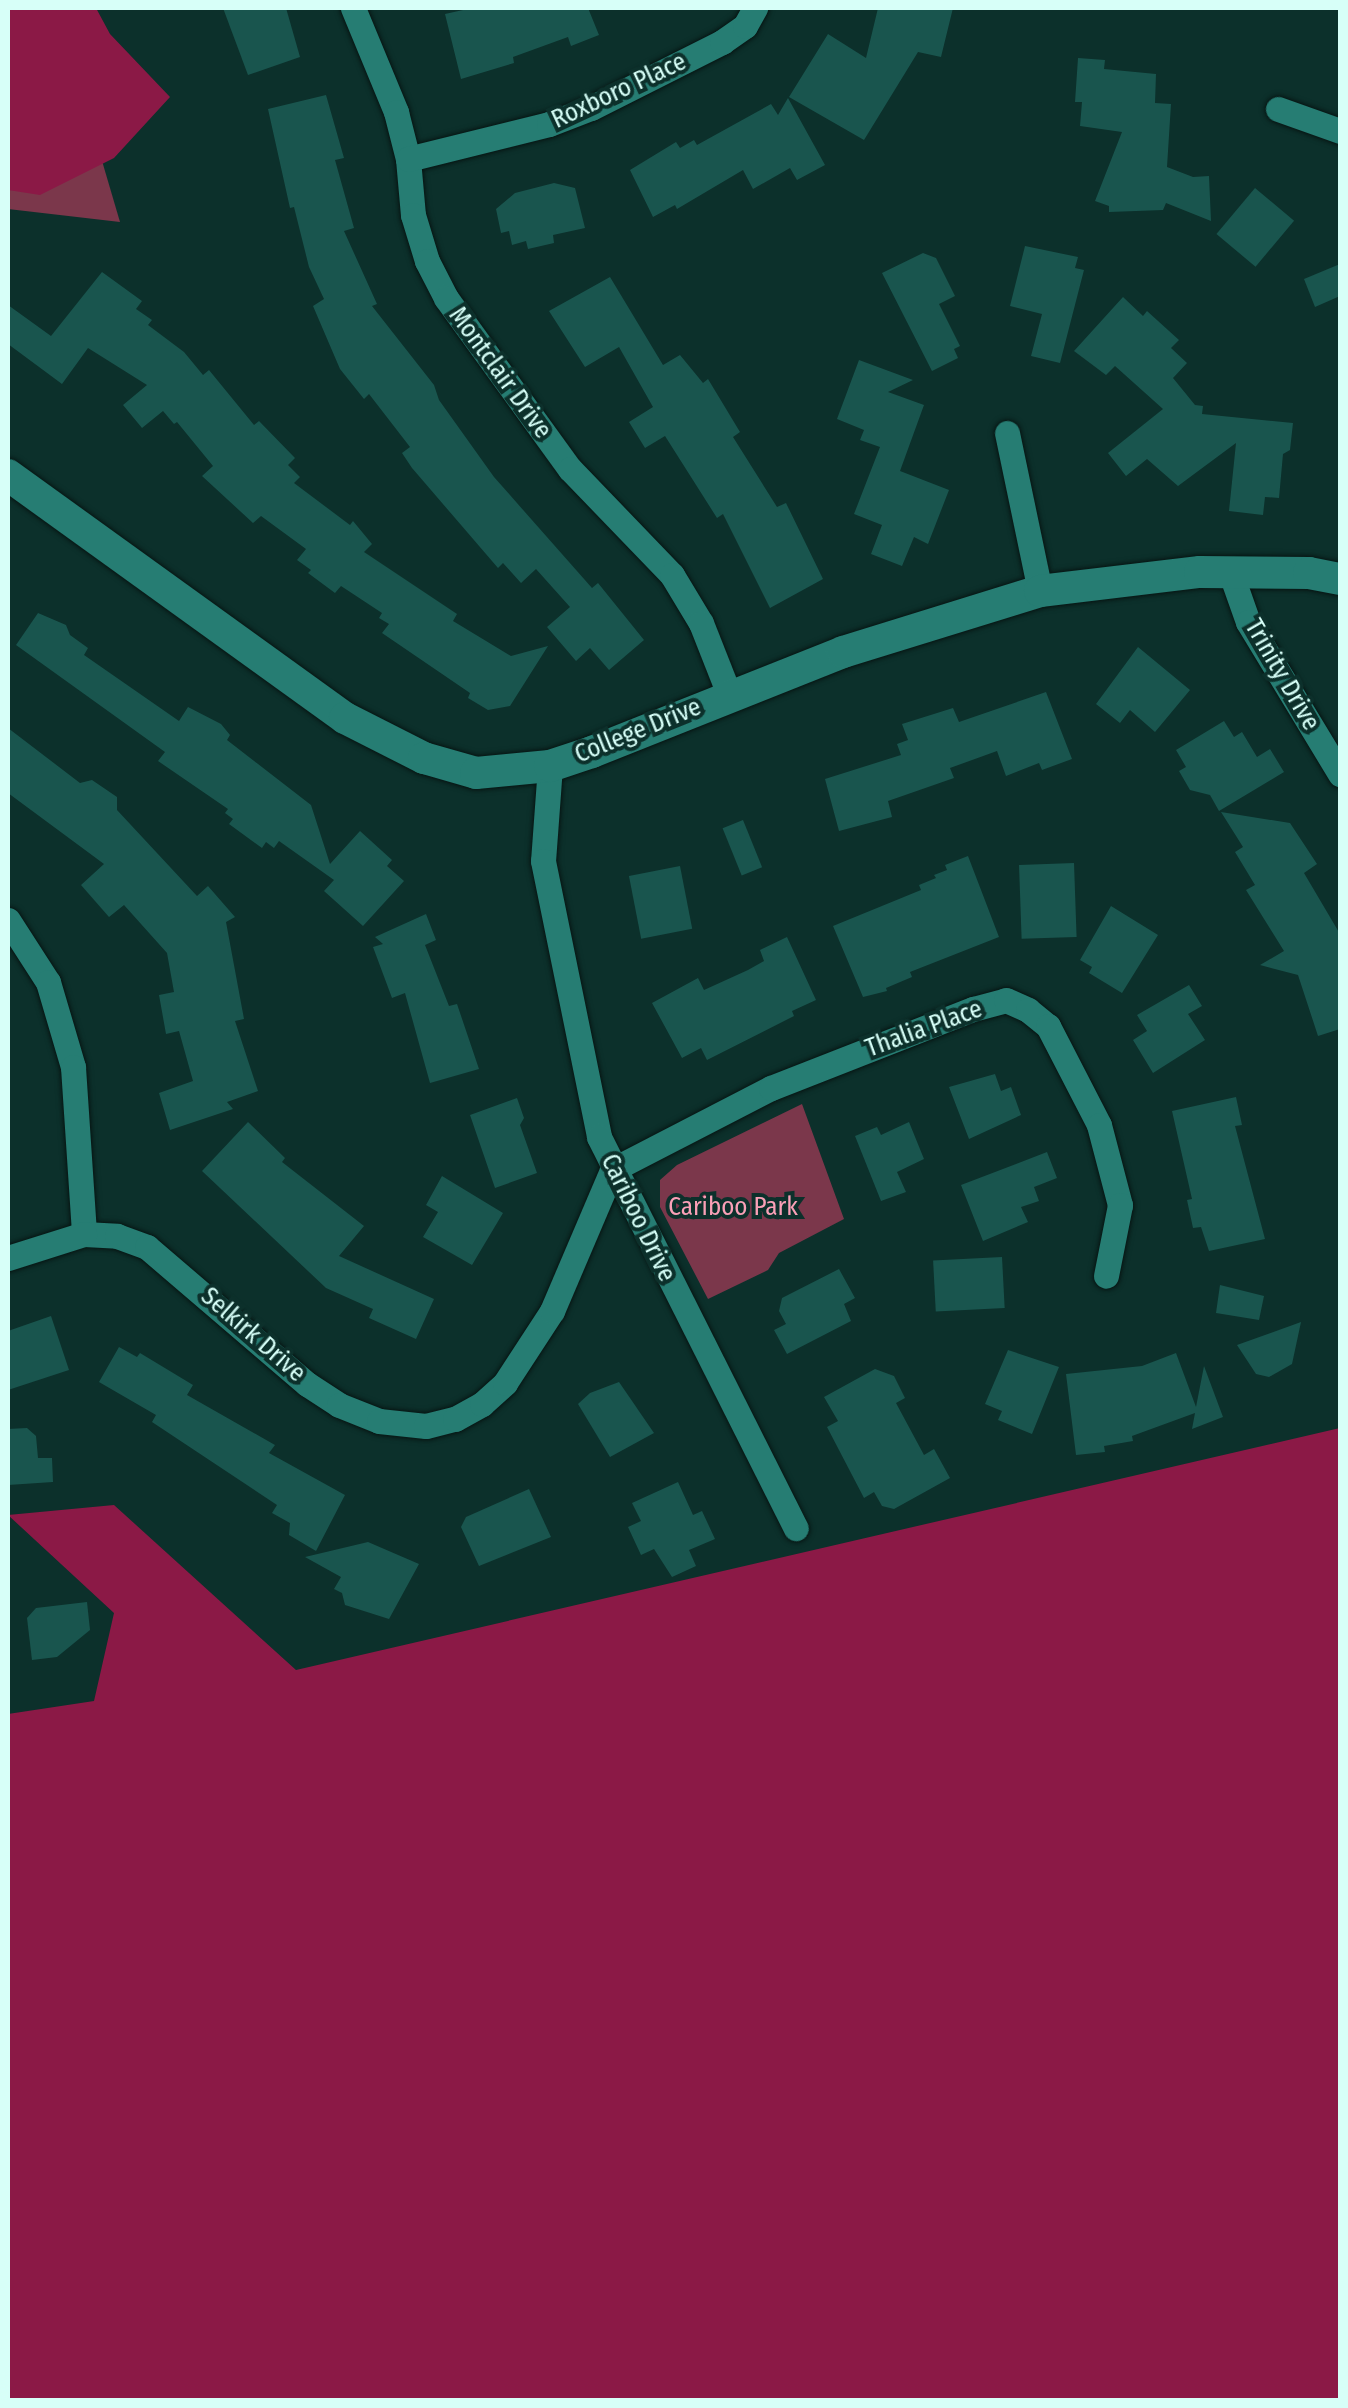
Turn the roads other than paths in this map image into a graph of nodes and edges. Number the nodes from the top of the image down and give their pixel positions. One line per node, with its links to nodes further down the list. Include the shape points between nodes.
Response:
1 (353, 8): 5 (street, Montclair Drive, via 382,69)
2 (754, 8): 5 (street, Roxboro Place, via 745,26 722,42 591,108)
3 (1278, 109): 4 (street)
4 (1340, 132)
5 (408, 159): 11 (street, Montclair Drive, via 413,215 446,298 570,470 672,575 701,623)
6 (1007, 433): 10 (street)
7 (8, 475): 12 (street, College Drive, via 319,701 399,747 476,773)
8 (1230, 572): 9 (street, College Drive); 10 (street, College Drive); 13 (street, Trinity Drive, via 1248,622)
9 (1340, 578)
10 (1040, 590): 11 (street, College Drive)
11 (729, 694): 12 (street, College Drive)
12 (550, 766): 15 (street, Cariboo Drive, via 543,861 599,1137)
13 (1340, 774)
14 (8, 920): 16 (street, via 48,982 73,1067)
15 (612, 1170): 16 (street, Selkirk Drive, via 582,1248 528,1352 482,1404 426,1426 379,1422 339,1405 147,1247); 18 (street, Thalia Place, via 771,1088 1006,1000 1048,1026 1099,1125 1120,1205); 19 (street, Cariboo Drive)
16 (84, 1234): 17 (street)
17 (8, 1258)
18 (1106, 1276)
19 (796, 1528)

